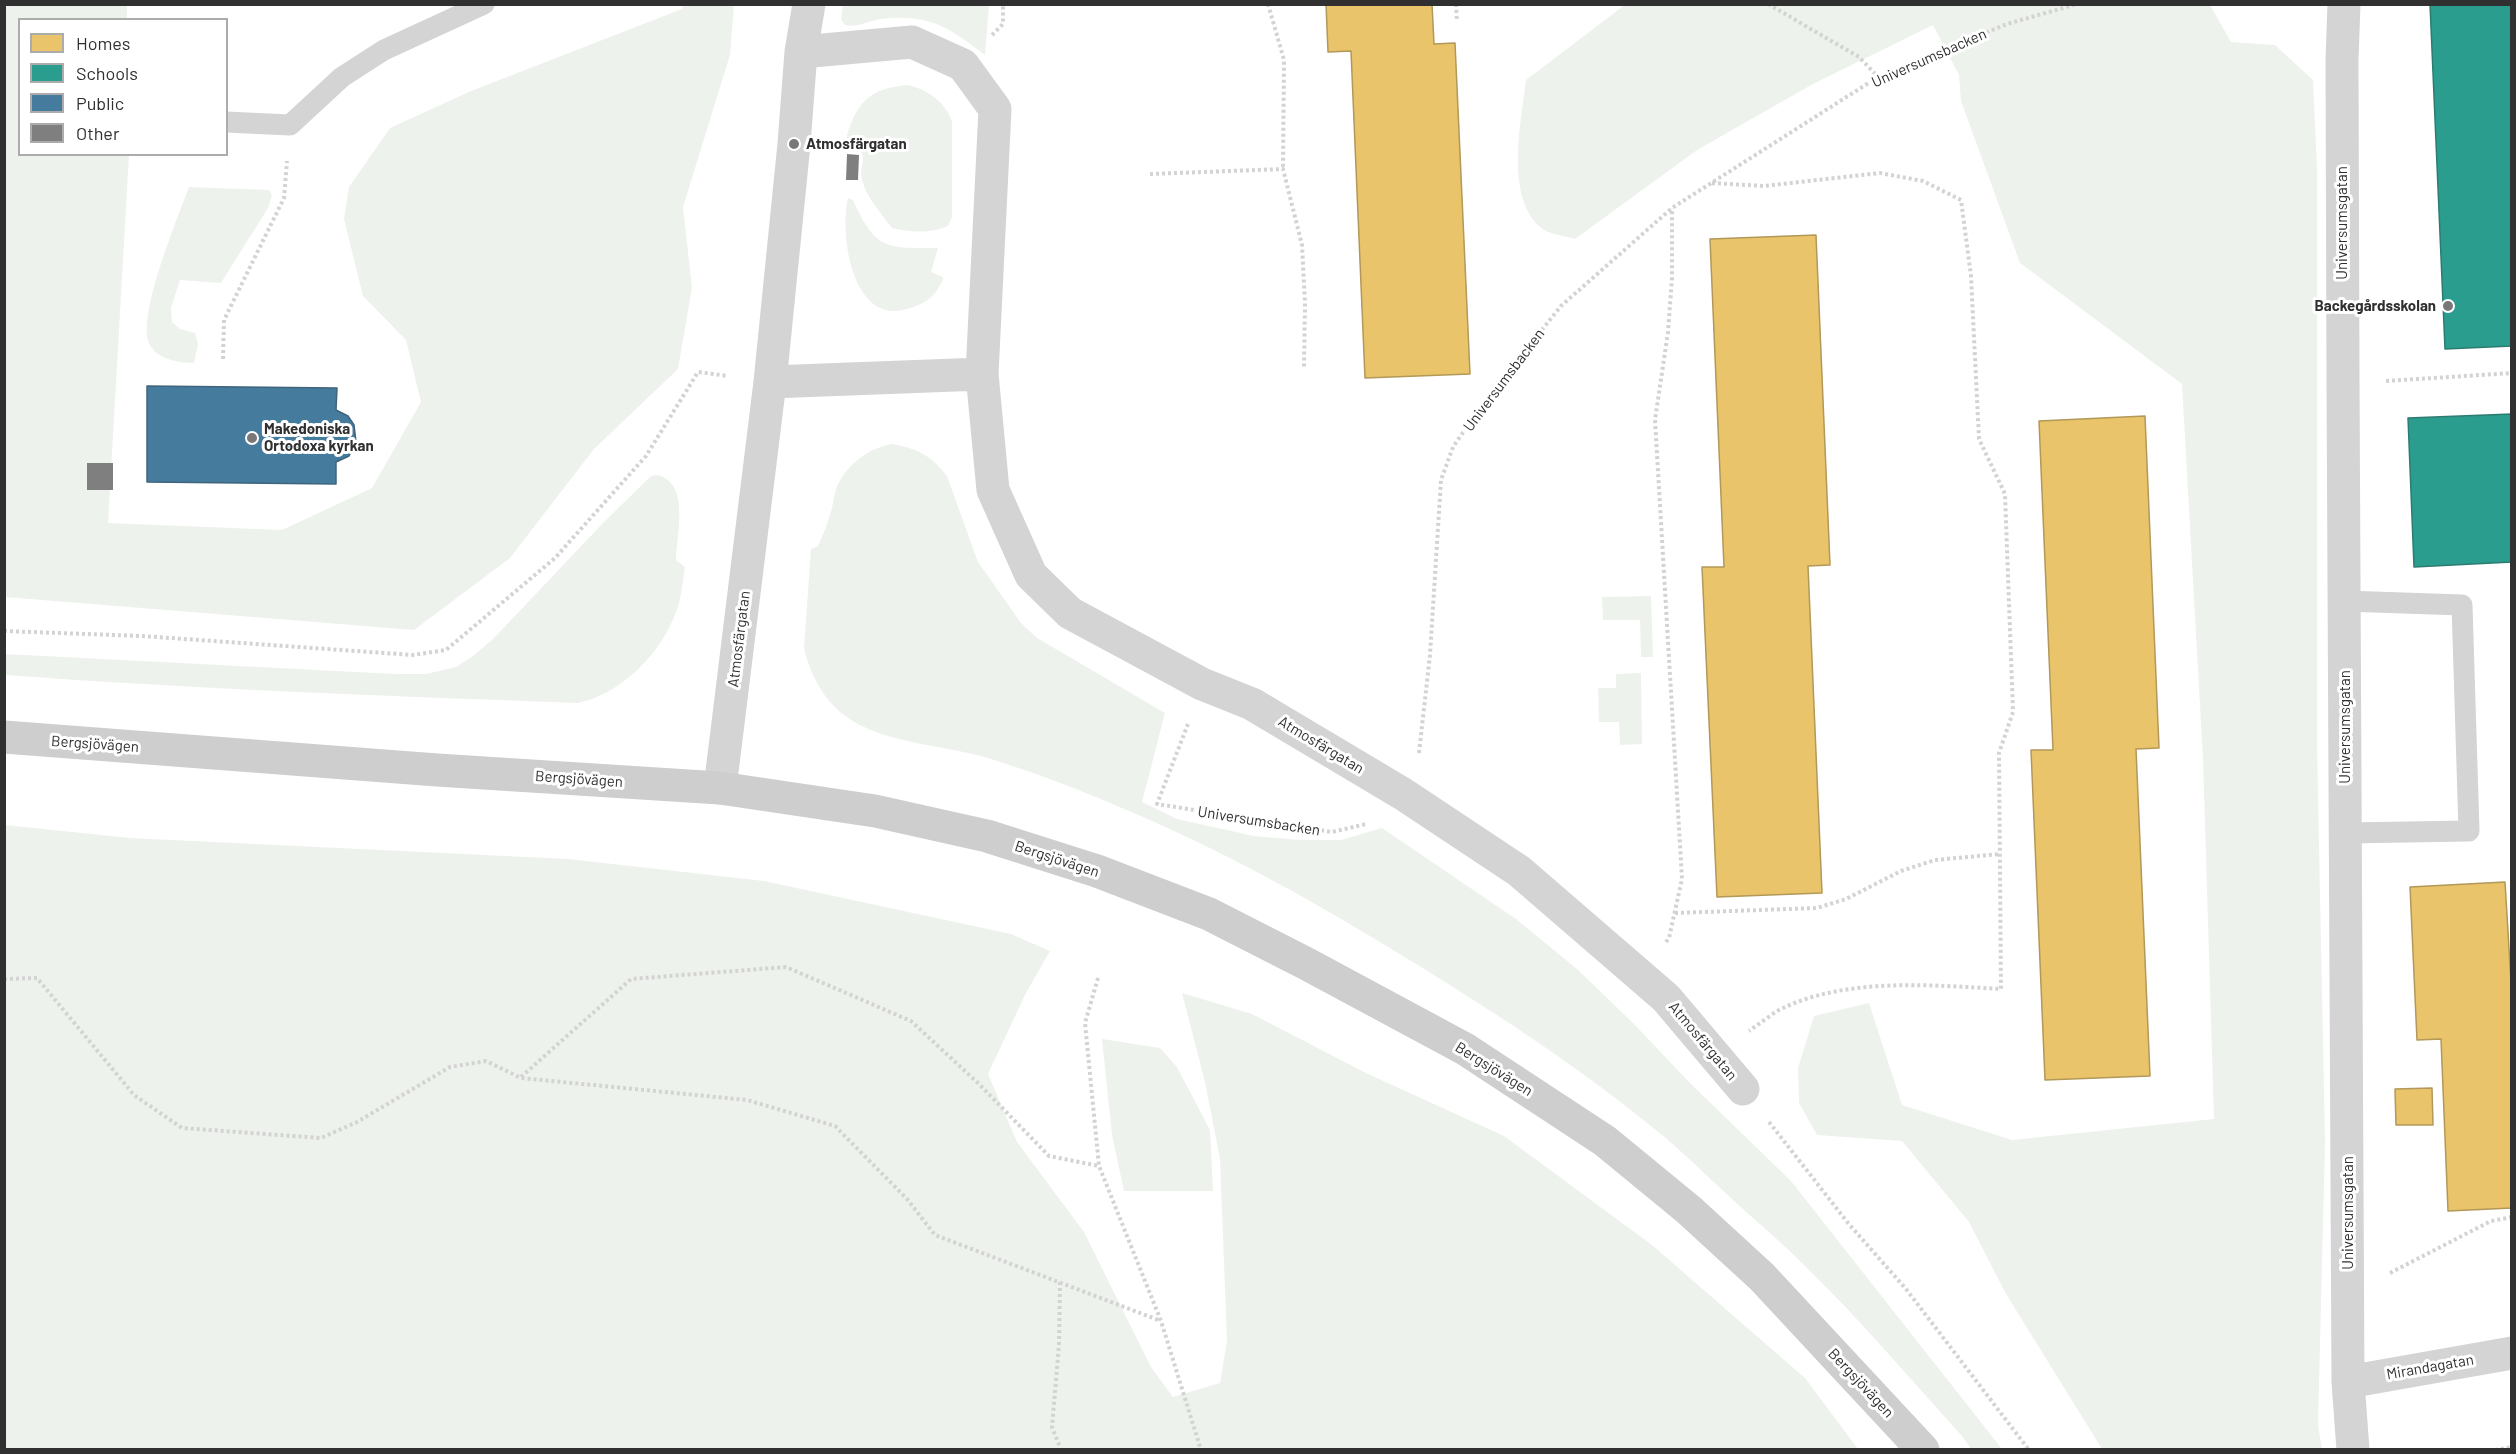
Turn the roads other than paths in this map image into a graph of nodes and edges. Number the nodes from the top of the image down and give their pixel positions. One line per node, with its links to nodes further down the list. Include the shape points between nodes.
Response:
1 (484, 4): 5 (lane, via 384,50 342,77 290,125)
2 (809, 4): 4 (street, Atmosfärgatan)
3 (2344, 4): 8 (street, Universumsgatan)
4 (801, 52): 6 (street, Atmosfärgatan, via 912,42 963,65 995,109); 7 (street, Atmosfärgatan)
5 (228, 122)
6 (982, 374): 7 (street); 12 (street, Atmosfärgatan, via 993,490 1030,575 1070,613 1202,684 1252,704 1402,794 1519,871 1666,998)
7 (770, 382): 10 (street, Atmosfärgatan)
8 (2344, 601): 11 (street, Universumsgatan); 11 (lane, via 2462,605 2469,831)
9 (4, 737): 10 (street, Bergsjövägen)
10 (720, 788): 15 (street, Bergsjövägen, via 875,811 987,836 1097,872 1209,914 1465,1049 1605,1141 1689,1210 1762,1277)
11 (2345, 833): 14 (street, Universumsgatan)
12 (1743, 1089)
13 (2511, 1353): 14 (street, Mirandagatan)
14 (2348, 1382): 16 (street, Universumsgatan)
15 (1923, 1449)
16 (2353, 1449)

